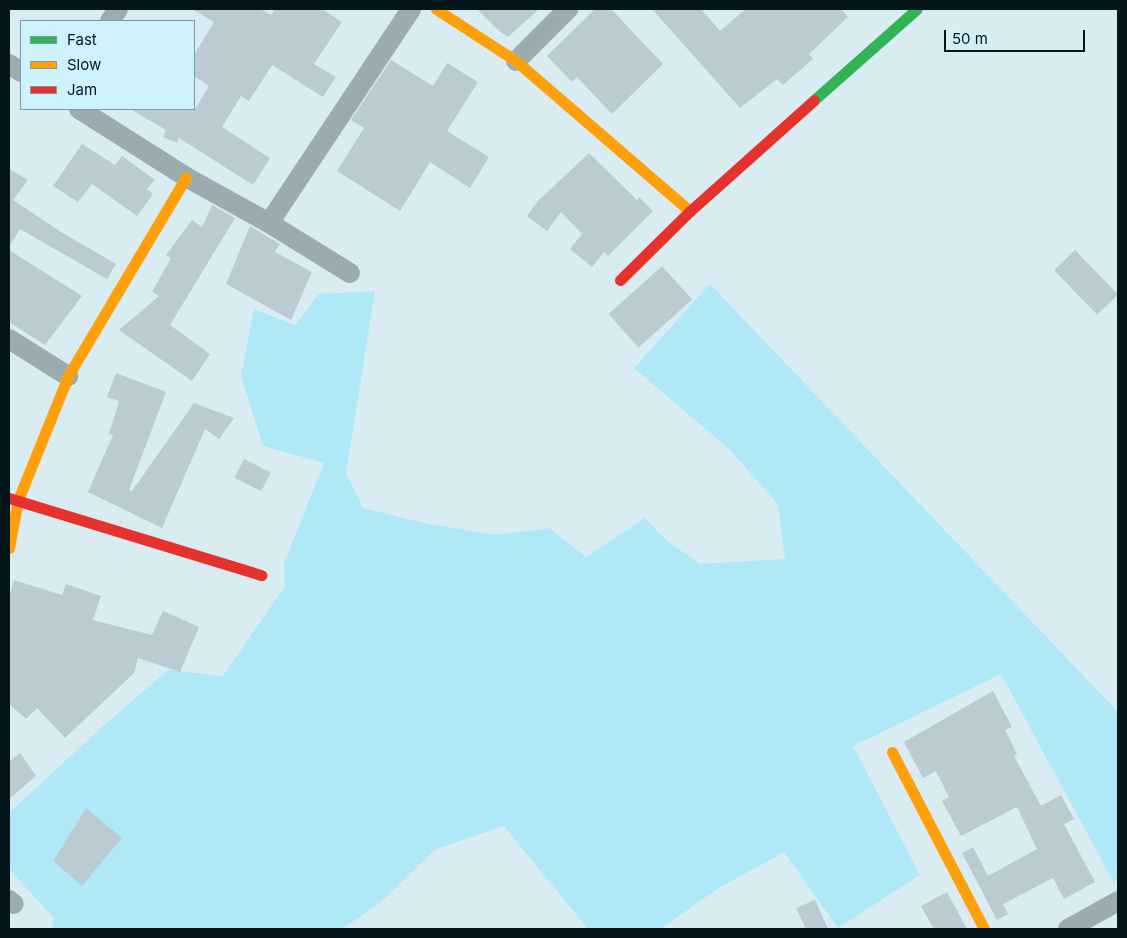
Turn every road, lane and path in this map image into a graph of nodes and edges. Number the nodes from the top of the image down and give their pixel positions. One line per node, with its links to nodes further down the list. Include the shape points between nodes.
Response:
1 (118, 9): 6 (street)
2 (411, 9): 13 (street)
3 (436, 9): 7 (street)
4 (568, 9): 7 (street)
5 (917, 9): 12 (street)
6 (111, 20)
7 (516, 61): 12 (street)
8 (9, 64): 9 (street)
9 (20, 71)
10 (81, 110): 11 (street)
11 (186, 177): 13 (street); 17 (street)
12 (690, 211): 15 (street)
13 (269, 223): 14 (street)
14 (350, 273)
15 (620, 280)
16 (9, 339): 17 (street)
17 (68, 376): 18 (street)
18 (13, 499): 19 (street); 20 (street)
19 (9, 548)
20 (261, 575)
21 (892, 752): 23 (street)
22 (1118, 901): 24 (street)
23 (984, 929)
24 (1068, 929)

